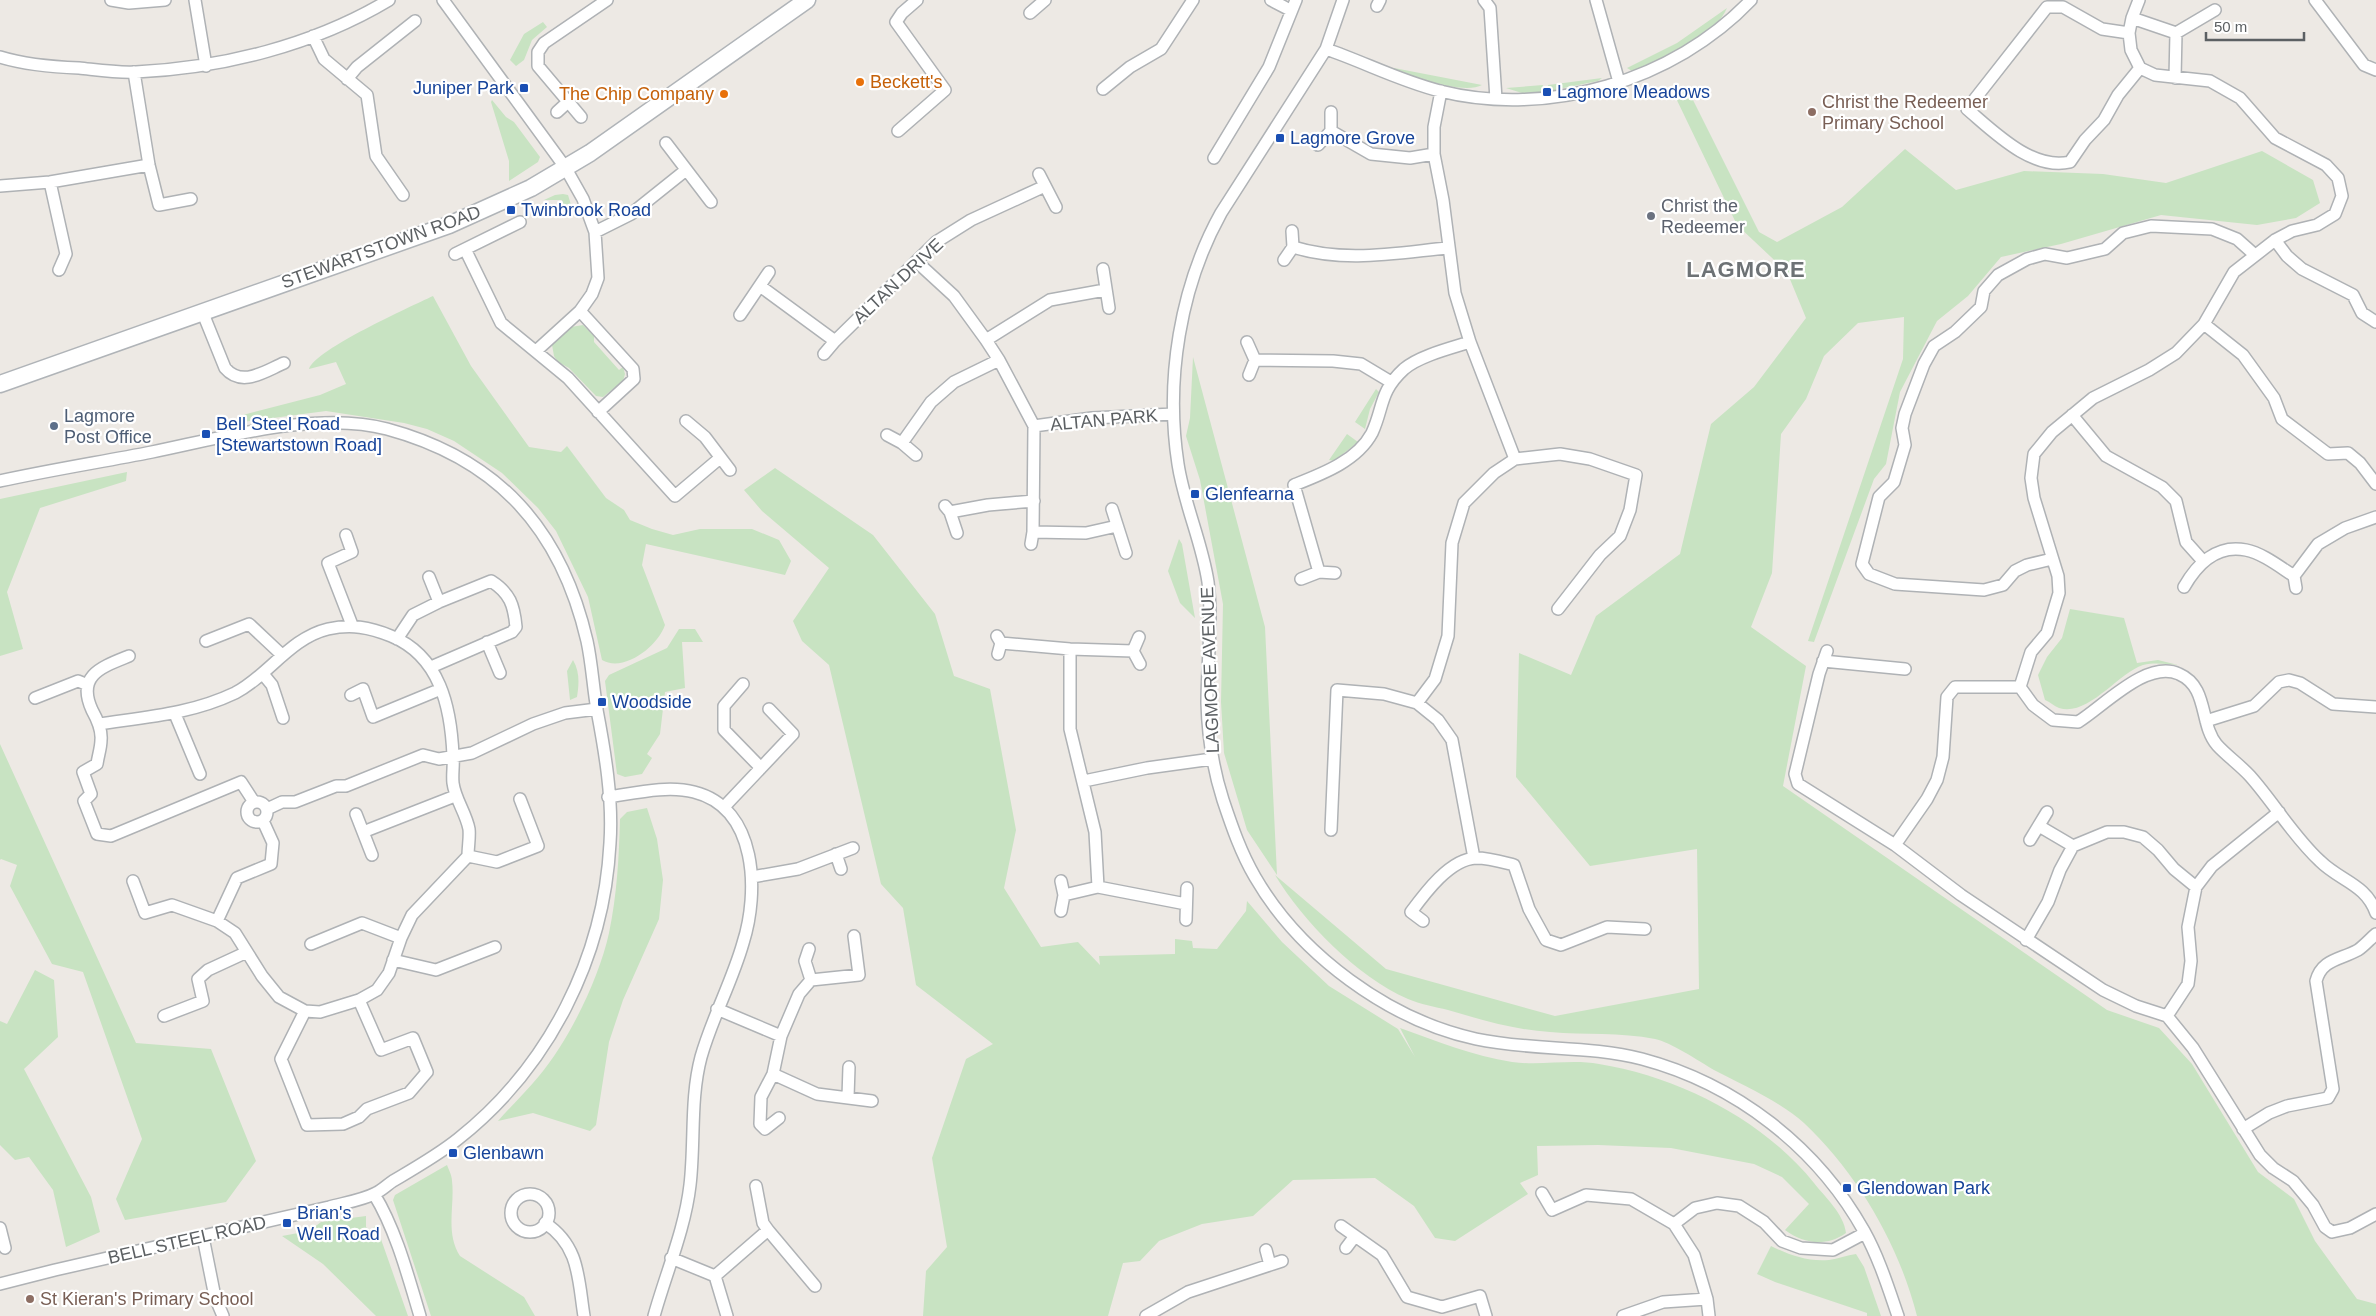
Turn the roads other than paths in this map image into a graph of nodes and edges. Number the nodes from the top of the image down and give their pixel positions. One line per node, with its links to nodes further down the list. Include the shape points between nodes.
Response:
1 (112, 0): 2 (street, via 129,3)
2 (165, 0)
3 (195, 0): 28 (street)
4 (390, 0): 25 (street)
5 (443, 0): 49 (street)
6 (608, 0): 38 (street, via 544,43 538,52 538,66)
7 (808, 0): 49 (main road, STEWARTSTOWN ROAD, via 590,153)
8 (917, 0): 42 (street, via 896,22 945,90)
9 (1045, 0): 20 (street)
10 (1193, 0): 35 (street, via 1161,49 1130,67)
11 (1271, 0): 18 (street)
12 (1343, 0): 26 (street, LAGMORE AVENUE)
13 (1484, 0): 37 (street, via 1490,8)
14 (1596, 0): 34 (street)
15 (2139, 0): 21 (street)
16 (2316, 0): 30 (street, via 2364,65)
17 (1745, 2): 34 (street, via 1704,40 1643,74)
18 (1293, 5): 47 (street, via 1269,67)
19 (2215, 10): 24 (street)
20 (1030, 13)
21 (2132, 18): 23 (street); 24 (street)
22 (414, 21): 33 (street, via 357,67)
23 (2130, 33): 29 (street, via 2130,50); 29 (street, via 2102,29 2062,7 2047,7 1967,109 2004,141 2028,156 2061,164 2070,162)
24 (2176, 33): 32 (street)
25 (313, 36): 28 (street, via 251,56); 33 (street, via 324,59)
26 (1326, 49): 36 (street); 92 (street, LAGMORE AVENUE, via 1221,213 1206,242 1181,328)
27 (0, 57): 31 (street, via 48,66)
28 (206, 66): 31 (street)
29 (2140, 68): 32 (street, via 2155,75)
30 (2376, 70)
31 (134, 72): 48 (street)
32 (2175, 78): 62 (street, via 2210,81 2240,98 2276,138 2326,165 2338,178 2342,196 2335,214 2317,225 2292,230)
33 (347, 80): 55 (street, via 367,95 376,156)
34 (1619, 82): 37 (street, via 1551,97)
35 (1103, 89)
36 (1441, 91): 37 (street); 46 (street, via 1434,127)
37 (1496, 99)
38 (569, 101): 39 (street); 41 (street)
39 (557, 112)
40 (1331, 112): 43 (street)
41 (581, 117)
42 (898, 131)
43 (1331, 131): 45 (street); 46 (street, via 1371,154 1410,158)
44 (666, 143): 50 (street)
45 (1318, 145)
46 (1434, 154): 64 (street)
47 (1214, 158)
48 (149, 165): 52 (street); 56 (street, via 159,205)
49 (565, 167): 61 (street, via 583,199); 74 (main road, STEWARTSTOWN ROAD, via 531,188 449,225)
50 (686, 170): 57 (street); 61 (street, via 631,214)
51 (1039, 174): 54 (street)
52 (50, 182): 53 (street); 69 (street, via 66,254)
53 (0, 186)
54 (1045, 186): 58 (street); 67 (street, ALTAN DRIVE, via 971,220 936,242)
55 (404, 195)
56 (191, 199)
57 (712, 202)
58 (1056, 206)
59 (520, 222): 83 (street, via 460,251 501,323)
60 (1292, 231): 63 (street)
61 (595, 232): 75 (street, via 598,278)
62 (2275, 240): 65 (street); 77 (street, via 2302,269 2353,295 2362,313)
63 (1293, 247): 64 (street, via 1312,253 1367,256); 66 (street)
64 (1448, 248): 82 (street, via 1455,293)
65 (2255, 255): 78 (street, via 2234,272); 113 (street, via 2237,239 2212,229 2150,226 2123,233 2105,249 2066,258 2045,254 2027,259 1998,275 1984,291 1981,307 1955,332 1934,346 1905,414 1902,428 1905,445 1894,482 1879,497 1862,564 1869,574 1895,584 1984,590 2003,585 2015,571 2027,565)
66 (1284, 260)
67 (917, 262): 79 (street, via 954,296); 80 (street, ALTAN DRIVE)
68 (1103, 269): 72 (street)
69 (59, 270)
70 (770, 272): 71 (street)
71 (760, 286): 76 (street); 80 (street)
72 (1105, 290): 73 (street); 79 (street, via 1050,300)
73 (1109, 308)
74 (202, 311): 87 (street, via 229,374 246,378); 90 (main road, STEWARTSTOWN ROAD)
75 (580, 311): 83 (street); 91 (street, via 633,369 634,379)
76 (740, 315)
77 (2376, 322)
78 (2204, 324): 93 (street, via 2176,353 2093,398); 103 (street, via 2244,356 2274,398 2282,419 2328,454 2348,453)
79 (986, 340): 85 (street)
80 (835, 341): 84 (street, ALTAN DRIVE)
81 (1247, 342): 86 (street)
82 (1470, 342): 89 (street, via 1438,352 1406,368); 100 (street)
83 (536, 351): 91 (street, via 568,378)
84 (824, 354)
85 (999, 360): 95 (street); 97 (street, via 954,382 931,402)
86 (1255, 360): 88 (street); 89 (street, via 1361,364)
87 (284, 363)
88 (1249, 375)
89 (1391, 382): 115 (street, via 1380,403 1372,432 1361,449 1329,471 1294,485)
90 (0, 384)
91 (598, 412): 99 (street, via 677,500)
92 (1173, 414): 95 (street, ALTAN PARK, via 1092,418); 152 (street, LAGMORE AVENUE, via 1178,465 1208,581 1207,701)
93 (2072, 415): 113 (street, via 2034,454 2031,478 2034,498); 114 (street, via 2106,456 2162,487 2176,501 2186,542)
94 (686, 421): 99 (street, via 705,437)
95 (1034, 426): 104 (street)
96 (887, 435): 97 (street)
97 (902, 443): 98 (street)
98 (916, 456)
99 (720, 458): 101 (street)
100 (1515, 459): 121 (street, via 1560,454 1636,475 1630,510 1620,536 1600,555); 143 (street, via 1494,473 1464,503 1452,543 1448,636 1435,679)
101 (730, 470)
102 (0, 481): 145 (street, BELL STEEL ROAD, via 300,425 356,424 420,438 452,452 494,480 518,502 548,542 566,573 578,608 588,643)
103 (2376, 484)
104 (1034, 501): 108 (street); 109 (street, via 948,509)
105 (1112, 509): 107 (street)
106 (2376, 517): 114 (street, via 2345,528 2318,544 2295,582 2246,550 2225,550)
107 (1117, 526): 108 (street, via 1086,533); 112 (street)
108 (1033, 532): 111 (street)
109 (957, 533)
110 (346, 534): 122 (street, via 352,552 328,563)
111 (1031, 544)
112 (1126, 553)
113 (2052, 559): 139 (street, via 2058,576 2056,608 2047,633 2031,652)
114 (2203, 561): 119 (street)
115 (1319, 572): 116 (street); 118 (street)
116 (1335, 573)
117 (429, 577): 120 (street)
118 (1301, 579)
119 (2184, 587)
120 (439, 602): 124 (street, via 413,615); 126 (street, via 491,581 505,590 516,627 512,632)
121 (1558, 609)
122 (352, 625): 124 (street); 131 (street, via 326,630 302,641)
123 (1139, 637): 129 (street)
124 (397, 639): 133 (street, via 416,650)
125 (206, 641): 131 (street, via 249,624)
126 (487, 642): 133 (street); 135 (street)
127 (999, 645): 128 (street)
128 (1070, 649): 129 (street); 155 (street, via 1070,729)
129 (1133, 651): 132 (street)
130 (129, 656): 138 (street, via 97,670)
131 (282, 656): 136 (street)
132 (1140, 664)
133 (431, 667): 140 (street)
134 (1905, 669): 170 (street, via 1825,656 1795,774 1798,784)
135 (500, 673)
136 (263, 674): 147 (street, via 236,692 200,708); 148 (street, via 272,685)
137 (743, 684): 153 (street, via 724,706 724,730)
138 (88, 685): 142 (street, via 78,681); 150 (street, via 88,701)
139 (2020, 687): 149 (street, via 2033,705 2053,720 2078,722 2098,710 2120,690 2159,670 2179,674 2193,684 2203,703); 170 (street, via 1955,687 1947,697 1943,757 1937,780)
140 (441, 689): 141 (street, via 373,717 363,689); 151 (street)
141 (351, 695)
142 (35, 698)
143 (1417, 703): 167 (street, via 1384,694 1337,690); 176 (street, via 1438,720 1452,740)
144 (2376, 707): 149 (street, via 2333,704 2300,683 2288,680 2279,682 2254,706)
145 (597, 709): 151 (street, via 565,713 533,724 472,753); 157 (street, BELL STEEL ROAD)
146 (769, 709): 153 (street, via 793,734)
147 (175, 714): 150 (street); 154 (street)
148 (283, 718)
149 (2206, 721): 163 (street, via 2216,744 2250,776)
150 (98, 724): 159 (street, via 101,740 97,764 83,772 91,794 84,800 97,834 111,836 241,782)
151 (453, 755): 156 (street); 161 (street, via 440,759 423,755 346,786 336,786)
152 (1212, 760): 155 (street, via 1147,768); 223 (street, LAGMORE AVENUE, via 1237,839 1258,882 1310,946 1337,970 1383,1003 1451,1033 1531,1049 1616,1054 1693,1076 1764,1117 1806,1152 1840,1193)
153 (761, 768): 160 (street)
154 (200, 774)
155 (1084, 781): 182 (street, via 1095,832)
156 (455, 796): 168 (street); 175 (street, via 469,828)
157 (608, 797): 160 (street, via 677,789 696,792); 216 (street, BELL STEEL ROAD, via 610,840 599,920 591,950 560,1021 520,1079 491,1111 444,1150)
158 (520, 799): 175 (street, via 538,846 497,862)
159 (254, 802): 161 (street, via 263,803); 165 (street, via 248,807 248,817 254,822)
160 (724, 807): 178 (street, via 745,840)
161 (267, 809): 165 (street)
162 (2047, 812): 166 (street)
163 (2280, 812): 181 (street, via 2212,866); 187 (street, via 2335,875 2364,890)
164 (356, 814): 168 (street)
165 (263, 821): 190 (street, via 273,843 270,864 237,878)
166 (2039, 826): 169 (street); 171 (street)
167 (1331, 830)
168 (363, 832): 174 (street)
169 (2030, 840)
170 (1895, 845): 195 (street)
171 (2073, 846): 181 (street, via 2107,832 2144,837); 195 (street, via 2048,902)
172 (853, 848): 173 (street)
173 (836, 854): 177 (street); 178 (street, via 798,869)
174 (372, 855)
175 (468, 856): 194 (street, via 412,915)
176 (1474, 858): 189 (street, via 1453,867 1430,886 1411,912); 191 (street, via 1514,865 1529,910 1546,940 1561,945 1606,927)
177 (841, 869)
178 (752, 877): 203 (street, via 750,921)
179 (132, 881): 190 (street, via 146,913 172,905)
180 (1061, 881): 184 (street)
181 (2196, 887): 206 (street, via 2188,926 2191,961 2188,984)
182 (1098, 888): 184 (street); 185 (street)
183 (1187, 888): 185 (street)
184 (1064, 895): 186 (street)
185 (1186, 904): 188 (street)
186 (1061, 911)
187 (2376, 913)
188 (1186, 920)
189 (1423, 920)
190 (217, 921): 199 (street, via 235,934)
191 (1645, 929)
192 (2376, 934): 213 (street, via 2359,949 2319,970 2316,981 2332,1095 2287,1106)
193 (854, 936): 201 (street, via 859,975)
194 (401, 938): 196 (street, via 362,922); 200 (street)
195 (2026, 940): 206 (street, via 2103,990)
196 (311, 944)
197 (495, 947): 200 (street, via 436,970)
198 (809, 949): 201 (street, via 806,961)
199 (247, 952): 204 (street, via 279,997); 205 (street, via 198,978 203,1001)
200 (394, 960): 202 (street, via 377,990)
201 (811, 980): 207 (street, via 799,994)
202 (359, 1000): 204 (street, via 320,1012); 204 (street, via 381,1050 413,1038 427,1072 409,1093 367,1109 359,1117 343,1124 307,1125 281,1059)
203 (717, 1009): 207 (street); 229 (street, via 697,1079 690,1186)
204 (305, 1011)
205 (164, 1016)
206 (2167, 1016): 213 (street, via 2193,1048)
207 (781, 1036): 209 (street)
208 (849, 1067): 210 (street)
209 (773, 1074): 210 (street, via 817,1094); 212 (street, via 761,1097 760,1124 765,1130)
210 (848, 1097): 211 (street)
211 (872, 1101)
212 (779, 1118)
213 (2243, 1129): 217 (street, via 2260,1155 2293,1181 2325,1228 2332,1232 2350,1228)
214 (756, 1186): 222 (street, via 763,1223)
215 (1542, 1193): 219 (street, via 1552,1210 1586,1195 1631,1199)
216 (374, 1194): 225 (street, BELL STEEL ROAD, via 329,1208); 237 (street, via 398,1248)
217 (2376, 1214)
218 (545, 1223): 238 (street, via 567,1242 576,1265)
219 (1674, 1224): 223 (street, via 1695,1208 1717,1203 1739,1206 1764,1222 1782,1241 1801,1248 1833,1250); 235 (street, via 1694,1255)
220 (1341, 1226): 224 (street)
221 (0, 1228): 226 (street)
222 (768, 1230): 232 (street); 234 (street)
223 (1865, 1232): 245 (street, LAGMORE AVENUE, via 1884,1273)
224 (1355, 1236): 227 (street); 242 (street, via 1382,1255 1407,1297 1442,1307 1480,1296)
225 (203, 1237): 233 (street, BELL STEEL ROAD); 236 (street, via 214,1297)
226 (5, 1248)
227 (1346, 1248)
228 (1266, 1250): 231 (street)
229 (672, 1258): 232 (street); 239 (street)
230 (1282, 1261): 231 (street)
231 (1270, 1265): 241 (street, via 1188,1292)
232 (715, 1276): 240 (street)
233 (0, 1284)
234 (815, 1286)
235 (1706, 1299): 243 (street, via 1663,1302); 244 (street)
236 (223, 1316)
237 (420, 1316)
238 (584, 1316)
239 (654, 1316)
240 (727, 1316)
241 (1146, 1316)
242 (1486, 1316)
243 (1624, 1316)
244 (1709, 1316)
245 (1898, 1316)

